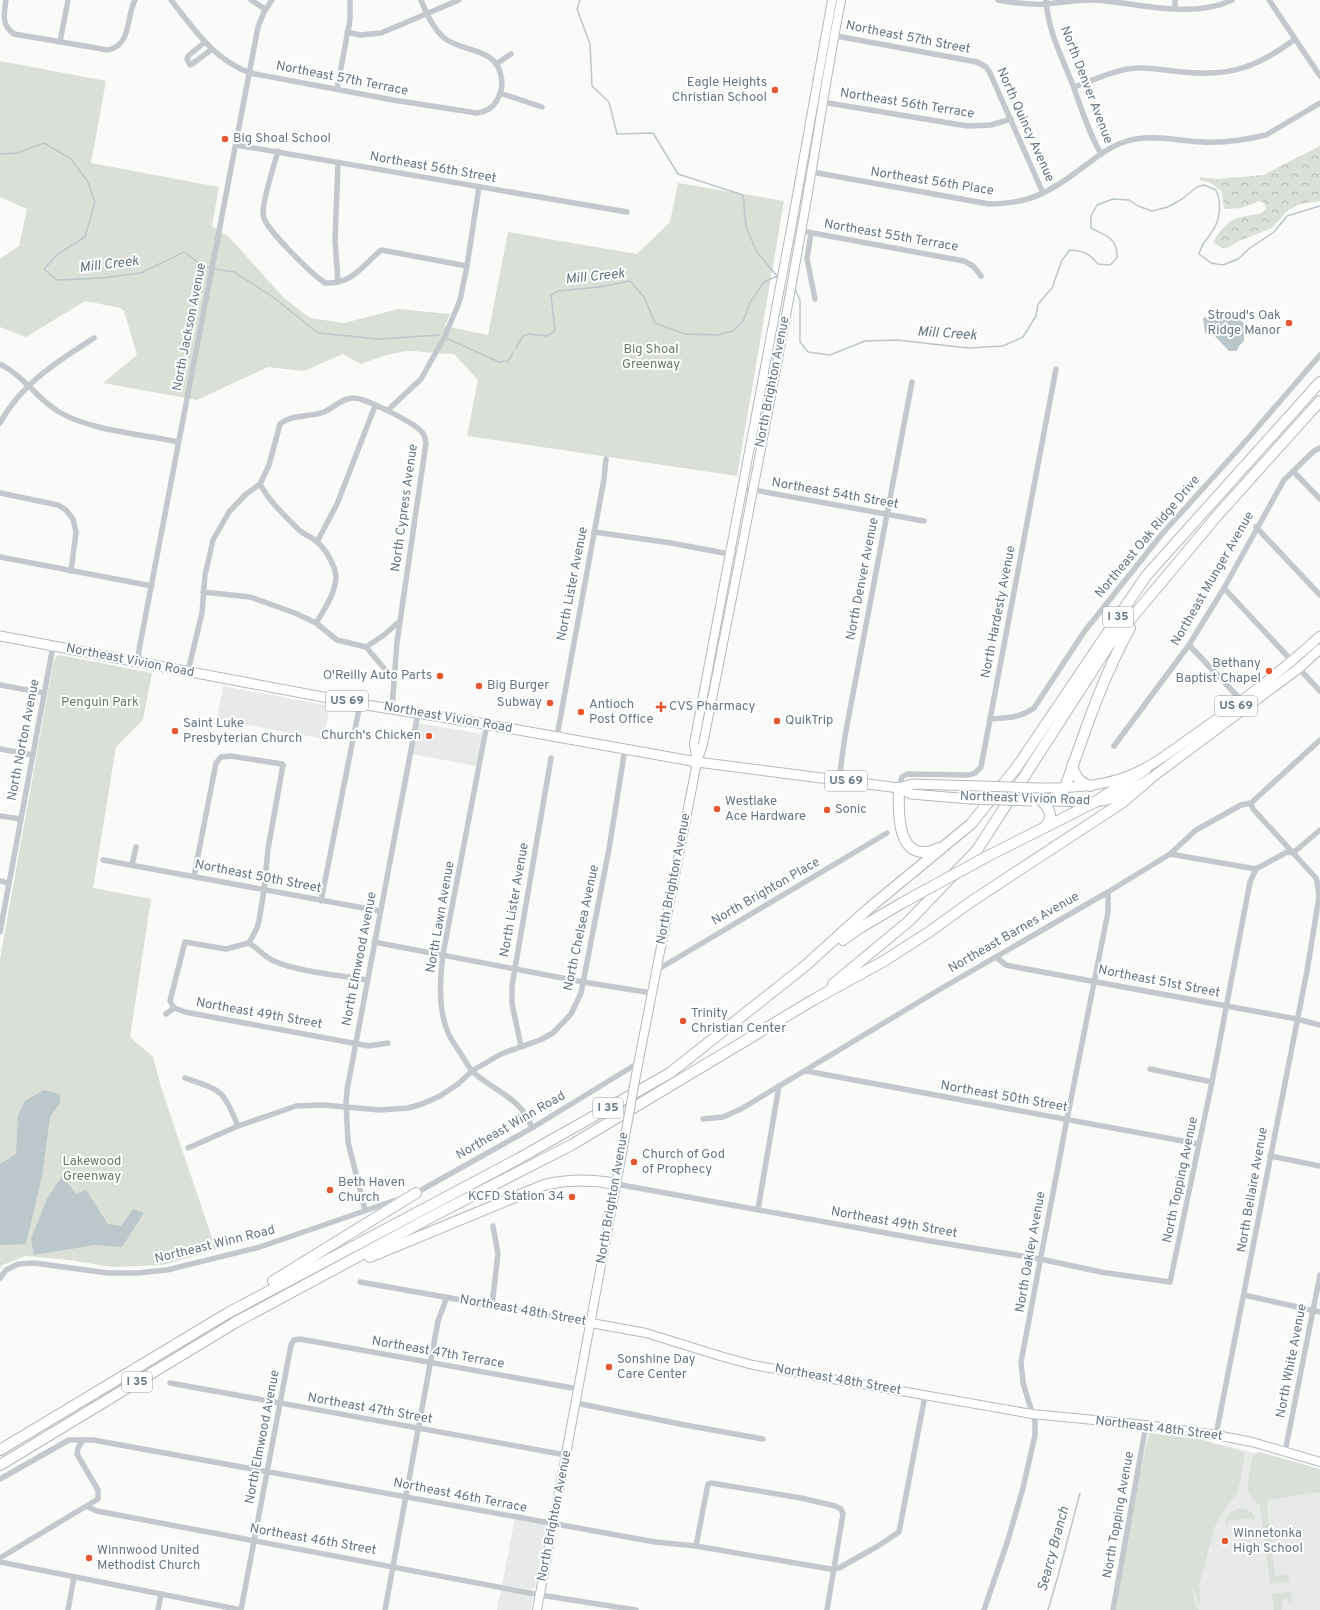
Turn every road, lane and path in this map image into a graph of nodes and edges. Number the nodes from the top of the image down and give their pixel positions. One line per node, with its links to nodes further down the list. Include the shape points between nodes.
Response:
1 (6, 0): 24 (street, via 5,24 11,32)
2 (68, 0): 24 (street)
3 (135, 0): 24 (street, via 126,35 120,44 108,50)
4 (171, 0): 25 (street, Northeast 57th Terrace)
5 (251, 0): 19 (street)
6 (272, 0): 19 (street, North Jackson Avenue)
7 (350, 0): 21 (street)
8 (421, 0): 20 (street)
9 (459, 0): 20 (street)
10 (832, 0): 22 (main road, North Brighton Avenue)
11 (841, 0): 22 (main road, North Brighton Avenue)
12 (998, 0): 17 (street, via 1014,3)
13 (1175, 0): 18 (street)
14 (1232, 0): 18 (street, via 1202,9)
15 (1269, 0): 23 (street)
16 (1109, 1): 17 (street); 18 (street)
17 (1046, 2): 32 (street, North Denver Avenue, via 1056,44)
18 (1175, 8)
19 (265, 9): 30 (street, North Jackson Avenue, via 258,27)
20 (427, 14): 21 (street, via 381,33 360,35); 28 (street, via 440,34 450,42 480,52)
21 (348, 32): 33 (street)
22 (830, 35): 29 (street, Northeast 57th Street, via 977,62); 35 (main road, North Brighton Avenue); 43 (main road, North Brighton Avenue)
23 (1296, 39): 31 (street); 32 (street, via 1268,58 1252,66 1235,70 1203,74 1149,67 1137,68 1118,71)
24 (60, 42)
25 (205, 42): 26 (street, Northeast 57th Terrace); 26 (street, via 188,56 188,63 192,64)
26 (211, 50): 30 (street, Northeast 57th Terrace, via 232,65)
27 (511, 54): 28 (street)
28 (496, 64): 34 (street, via 501,75)
29 (986, 67): 38 (street, North Quincy Avenue)
30 (250, 72): 33 (street, Northeast 57th Terrace); 39 (street, North Jackson Avenue)
31 (1320, 76)
32 (1074, 87): 41 (street, North Denver Avenue, via 1091,136)
33 (337, 89): 34 (street, Northeast 57th Terrace, via 477,113 489,109)
34 (500, 93): 37 (street)
35 (822, 102): 38 (street, Northeast 56th Terrace, via 967,126 992,125); 44 (main road, North Brighton Avenue)
36 (1320, 103): 41 (street, Northeast 56th Place, via 1266,135 1216,142 1143,138 1120,143)
37 (542, 107)
38 (1011, 119): 46 (street, North Quincy Avenue)
39 (236, 145): 40 (street, Northeast 56th Street); 66 (street, North Jackson Avenue)
40 (278, 151): 42 (street, Northeast 56th Street); 53 (street, via 263,207 265,222 312,274 325,283)
41 (1101, 154): 46 (street, Northeast 56th Place, via 1058,186)
42 (338, 163): 45 (street, Northeast 56th Street); 53 (street, via 335,240)
43 (801, 170): 44 (street, Northeast 56th Place); 48 (main road, North Brighton Avenue)
44 (811, 172): 46 (street, Northeast 56th Place, via 989,204 1015,202); 49 (main road, North Brighton Avenue)
45 (479, 187): 47 (street, Northeast 56th Street); 51 (street)
46 (1043, 193)
47 (627, 212)
48 (791, 229): 49 (street, Northeast 55th Terrace); 71 (main road, North Brighton Avenue)
49 (802, 231): 50 (street, Northeast 55th Terrace); 72 (main road, North Brighton Avenue)
50 (811, 233): 52 (street, Northeast 55th Terrace, via 964,261 973,266); 54 (street, via 807,259)
51 (467, 266): 53 (street, via 381,250 358,273); 64 (street, via 460,300 444,338 421,379)
52 (980, 276)
53 (338, 282)
54 (815, 299)
55 (94, 338): 61 (street, via 55,363)
56 (1320, 355): 108 (street, Northeast Oak Ridge Drive, via 1162,534 1084,632 1034,708 1016,717)
57 (0, 364): 61 (street)
58 (1056, 369): 108 (street, North Hardesty Avenue)
59 (912, 382): 75 (street, North Denver Avenue)
60 (1320, 382): 132 (highway, I 35, via 1146,576 1018,767 971,824)
61 (29, 385): 65 (street); 66 (street, via 46,403 73,418 97,426)
62 (1320, 401): 88 (highway, I 35, via 1216,517)
63 (375, 406): 64 (street, North Cypress Avenue); 70 (street, North Cypress Avenue, via 352,398 320,413 286,419 280,424 269,465); 79 (street, via 337,504)
64 (388, 410): 89 (street, North Cypress Avenue, via 419,429 426,443)
65 (0, 423)
66 (178, 442): 84 (street, North Jackson Avenue)
67 (1320, 448): 69 (street, Northeast Munger Avenue)
68 (606, 458): 78 (street, North Lister Avenue)
69 (1293, 471): 74 (street); 77 (street, Northeast Munger Avenue, via 1284,480)
70 (260, 484): 79 (street, via 267,497 299,530); 86 (street, via 236,503 218,529 208,559)
71 (742, 488): 72 (street, Northeast 54th Street); 80 (main road, North Brighton Avenue)
72 (753, 490): 75 (street, Northeast 54th Street); 81 (main road, North Brighton Avenue)
73 (0, 492): 83 (street, via 58,504 64,508 73,519 76,532)
74 (1320, 499)
75 (886, 514): 76 (street, Northeast 54th Street); 120 (street, North Denver Avenue)
76 (924, 521)
77 (1256, 527): 85 (street, Northeast Munger Avenue); 87 (street)
78 (594, 532): 80 (street); 110 (street, North Lister Avenue)
79 (317, 542): 90 (street, via 335,570 336,578 329,600)
80 (730, 554): 81 (street); 117 (main road, North Brighton Avenue, via 694,744)
81 (740, 556): 117 (main road, North Brighton Avenue, via 703,744)
82 (0, 558): 83 (street)
83 (71, 571): 84 (street)
84 (152, 586): 97 (street, North Jackson Avenue)
85 (1224, 588): 93 (street, Northeast Munger Avenue); 98 (street)
86 (203, 592): 90 (street, via 250,597); 99 (street, via 202,613)
87 (1320, 595)
88 (1142, 606): 118 (highway, via 1120,646); 158 (highway, I 35, via 1109,645 977,850 909,921)
89 (400, 621): 95 (street); 100 (street, North Cypress Avenue)
90 (316, 623): 95 (street, via 337,640)
91 (0, 636): 94 (main road, Northeast Vivion Road / US 69)
92 (1320, 636): 98 (main road, Northeast Vivion Road / US 69)
93 (1189, 645): 104 (street); 112 (street, Northeast Munger Avenue)
94 (53, 646): 97 (main road, Northeast Vivion Road / US 69); 103 (street, North Norton Avenue)
95 (366, 647): 100 (street)
96 (1320, 649): 98 (main road, Northeast Vivion Road / US 69)
97 (138, 662): 99 (main road, Northeast Vivion Road / US 69)
98 (1296, 665): 102 (street); 104 (main road, Northeast Vivion Road / US 69); 119 (main road, Northeast Vivion Road / US 69)
99 (188, 671): 105 (main road, Northeast Vivion Road / US 69)
100 (394, 680): 106 (street, North Cypress Avenue)
101 (0, 685): 103 (street)
102 (1320, 690)
103 (44, 693): 115 (street, North Norton Avenue)
104 (1242, 701): 119 (main road, Northeast Vivion Road / US 69)
105 (360, 704): 106 (main road, Northeast Vivion Road / US 69); 144 (street)
106 (392, 708): 107 (main road, Northeast Vivion Road / US 69)
107 (418, 712): 109 (main road, Northeast Vivion Road / US 69); 145 (street, North Elmwood Avenue)
108 (990, 719): 122 (street, North Hardesty Avenue, via 982,764 977,771 969,775 907,774 902,777)
109 (487, 724): 110 (main road, Northeast Vivion Road / US 69); 149 (street, North Lawn Avenue)
110 (557, 736): 113 (main road, Northeast Vivion Road / US 69)
111 (1320, 740): 126 (street, Northeast Barnes Avenue)
112 (1114, 746)
113 (625, 749): 117 (main road, Northeast Vivion Road / US 69); 156 (street, North Chelsea Avenue, via 610,849)
114 (0, 750): 115 (street)
115 (33, 754): 128 (street, North Norton Avenue)
116 (551, 758): 152 (street, North Lister Avenue)
117 (697, 762): 120 (main road, Northeast Vivion Road / US 69); 153 (main road, North Brighton Avenue)
118 (1072, 766): 121 (highway, via 1082,783); 123 (highway)
119 (1148, 774): 121 (main road, Northeast Vivion Road / US 69); 125 (highway); 158 (highway, via 1124,802 905,948)
120 (839, 780): 122 (main road, Northeast Vivion Road / US 69)
121 (1090, 786): 123 (main road, Northeast Vivion Road / US 69)
122 (899, 788): 123 (main road, Northeast Vivion Road / US 69, bridge, via 912,784); 124 (main road, Northeast Vivion Road / US 69, bridge, via 911,794); 132 (highway, via 898,813 908,845 924,852)
123 (1065, 788): 124 (highway, via 1059,796)
124 (1037, 801): 125 (main road, Northeast Vivion Road / US 69); 129 (highway, via 1049,809 1051,816)
125 (1095, 802): 129 (highway)
126 (1251, 803): 134 (street, North Bellaire Avenue, via 1253,809); 135 (street, Northeast Barnes Avenue, via 1235,808 1207,824)
127 (0, 816): 128 (street)
128 (20, 819): 141 (street, North Norton Avenue)
129 (1046, 826): 151 (highway, bridge, via 902,903 858,929)
130 (1320, 830): 134 (street)
131 (887, 833): 153 (street, North Brighton Place)
132 (948, 844): 151 (highway, I 35, via 868,909)
133 (136, 846): 137 (street)
134 (1293, 853): 138 (street, via 1287,852); 162 (street, North Bellaire Avenue, via 1316,878 1319,897)
135 (1170, 854): 138 (street); 143 (street, Northeast Barnes Avenue)
136 (103, 860): 137 (street, Northeast 50th Street)
137 (132, 865): 139 (street, Northeast 50th Street)
138 (1256, 870): 159 (street, North Topping Avenue, via 1250,882)
139 (194, 876): 142 (street, Northeast 50th Street); 142 (street, via 216,763 221,757 231,756 285,764 268,849)
140 (0, 881): 141 (street)
141 (9, 883): 146 (street, North Norton Avenue)
142 (264, 890): 144 (street, Northeast 50th Street); 148 (street, via 257,928)
143 (1108, 892): 150 (street, Northeast Barnes Avenue); 155 (street, North Oakley Avenue, via 1108,912)
144 (322, 901): 145 (street, Northeast 50th Street)
145 (380, 911): 147 (street, North Elmwood Avenue)
146 (0, 932)
147 (374, 942): 149 (street); 154 (street, North Elmwood Avenue)
148 (249, 943): 154 (street, via 265,956 280,963); 160 (street, via 226,949 185,942 170,1001)
149 (443, 954): 152 (street); 169 (street, North Lawn Avenue, via 441,988 444,1020 452,1041)
150 (996, 957): 155 (street, Northeast 51st Street, via 1010,966); 170 (street, Northeast Barnes Avenue)
151 (805, 966): 199 (highway, I 35, via 670,1073 518,1159)
152 (514, 968): 156 (street); 166 (street, North Lister Avenue, via 512,998)
153 (657, 970): 157 (main road, North Brighton Avenue)
154 (367, 980): 164 (street, North Elmwood Avenue)
155 (1095, 981): 159 (street, Northeast 51st Street); 176 (street, North Oakley Avenue)
156 (583, 982): 157 (street); 166 (street, North Chelsea Avenue, via 575,1006 560,1028 540,1040)
157 (652, 994): 167 (main road, North Brighton Avenue)
158 (813, 1000): 189 (highway, I 35, via 573,1144)
159 (1227, 1006): 162 (street, Northeast 51st Street); 172 (street, North Topping Avenue)
160 (174, 1008): 161 (street); 164 (street, Northeast 49th Street, via 184,1012)
161 (166, 1014)
162 (1297, 1019): 163 (street, Northeast 51st Street); 181 (street, North Bellaire Avenue)
163 (1320, 1024)
164 (355, 1043): 165 (street, Northeast 49th Street, via 369,1046); 174 (street, North Elmwood Avenue, via 346,1090)
165 (388, 1043)
166 (521, 1046): 169 (street, North Chelsea Avenue)
167 (638, 1063): 178 (street, Northeast Winn Road); 183 (main road, North Brighton Avenue, bridge)
168 (1150, 1069): 172 (street)
169 (472, 1071): 174 (street, North Chelsea Avenue, via 440,1096 408,1108 380,1110); 178 (street, North Lawn Avenue, via 518,1105 526,1113)
170 (806, 1071): 173 (street, Northeast Barnes Avenue); 176 (street, Northeast 50th Street)
171 (185, 1078): 177 (street, via 213,1087 220,1092 226,1099)
172 (1212, 1082): 179 (street, North Topping Avenue)
173 (779, 1086): 175 (street, Northeast Barnes Avenue, via 723,1118); 185 (street)
174 (346, 1107): 177 (street, North Chelsea Avenue, via 296,1106); 186 (street, North Elmwood Avenue, via 348,1142)
175 (703, 1119)
176 (1067, 1119): 179 (street, Northeast 50th Street); 188 (street, North Oakley Avenue)
177 (238, 1126): 180 (street, North Chelsea Avenue)
178 (532, 1128): 184 (street, Northeast Winn Road)
179 (1199, 1144): 193 (street, North Topping Avenue, via 1172,1278)
180 (188, 1148)
181 (1270, 1156): 182 (street); 194 (street, North Bellaire Avenue)
182 (1320, 1166)
183 (616, 1184): 185 (street, Northeast 49th Street); 189 (highway, via 584,1179 544,1185); 200 (main road, North Brighton Avenue)
184 (416, 1193): 186 (street, Northeast Winn Road); 199 (highway, via 243,1299)
185 (758, 1209): 188 (street, Northeast 49th Street)
186 (365, 1210): 191 (street, Northeast Winn Road, via 260,1247 167,1270 108,1273 34,1262 18,1264 6,1270)
187 (493, 1226): 196 (street, via 498,1254)
188 (1040, 1259): 193 (street, Northeast 49th Street, via 1101,1272); 208 (street, North Oakley Avenue, via 1021,1362 1023,1383)
189 (329, 1273): 218 (highway, I 35, via 236,1322)
190 (1320, 1275): 197 (street, North White Avenue)
191 (0, 1278)
192 (360, 1282): 195 (street, Northeast 48th Street)
193 (1169, 1282)
194 (1244, 1296): 197 (street); 211 (street, North Bellaire Avenue)
195 (447, 1297): 196 (street, Northeast 48th Street); 202 (street, via 438,1321)
196 (492, 1305): 200 (street, Northeast 48th Street)
197 (1314, 1311): 198 (street); 215 (street, North White Avenue)
198 (1320, 1312)
199 (228, 1313): 214 (highway, I 35)
200 (591, 1323): 204 (main road, North Brighton Avenue); 205 (main road, Northeast 48th Street, via 646,1333 753,1365)
201 (294, 1340): 202 (street, Northeast 47th Terrace); 207 (street, North Elmwood Avenue)
202 (431, 1363): 204 (street, Northeast 47th Terrace); 210 (street)
203 (170, 1383): 207 (street, Northeast 47th Street)
204 (578, 1389): 206 (main road, North Brighton Avenue)
205 (925, 1396): 208 (main road, Northeast 48th Street); 229 (street, via 899,1532 853,1561)
206 (576, 1403): 212 (street); 216 (main road, North Brighton Avenue)
207 (280, 1404): 210 (street, Northeast 47th Street); 219 (street, North Elmwood Avenue)
208 (1032, 1414): 209 (main road, Northeast 48th Street); 240 (street, North Oakley Avenue, via 1035,1435 1023,1488)
209 (1146, 1425): 211 (main road, Northeast 48th Street); 241 (street, North Topping Avenue)
210 (419, 1429): 216 (street, Northeast 47th Street); 221 (street)
211 (1216, 1435): 215 (main road, Northeast 48th Street)
212 (763, 1439)
213 (83, 1440): 219 (street, Northeast 46th Terrace, via 113,1442); 220 (street, Northeast 46th Terrace, via 68,1440); 222 (street, via 77,1454 99,1493 98,1499)
214 (0, 1450)
215 (1285, 1452): 217 (main road, Northeast 48th Street)
216 (566, 1455): 223 (main road, North Brighton Avenue)
217 (1320, 1462)
218 (0, 1465)
219 (267, 1472): 221 (street, Northeast 46th Terrace); 224 (street, North Elmwood Avenue)
220 (0, 1479)
221 (406, 1497): 223 (street, Northeast 46th Terrace); 228 (street)
222 (88, 1507): 224 (street, Northeast 46th Street); 226 (street)
223 (553, 1524): 225 (street, Northeast 46th Terrace, via 655,1542); 232 (main road, North Brighton Avenue)
224 (254, 1541): 228 (street, Northeast 46th Street); 235 (street, North Elmwood Avenue)
225 (696, 1546): 229 (street, Northeast 46th Terrace); 229 (street, via 708,1484 711,1483 801,1498 841,1509 843,1514)
226 (0, 1558)
227 (0, 1562): 230 (street)
228 (394, 1566): 232 (street, Northeast 46th Street); 236 (street)
229 (834, 1569): 239 (street)
230 (74, 1577): 231 (street); 233 (street)
231 (161, 1594): 234 (street); 235 (street)
232 (540, 1595): 237 (main road, North Brighton Avenue); 238 (street, Northeast 46th Street)
233 (68, 1610)
234 (158, 1610)
235 (241, 1610)
236 (385, 1610)
237 (537, 1610)
238 (636, 1610)
239 (827, 1610)
240 (984, 1610)
241 (1113, 1610)

